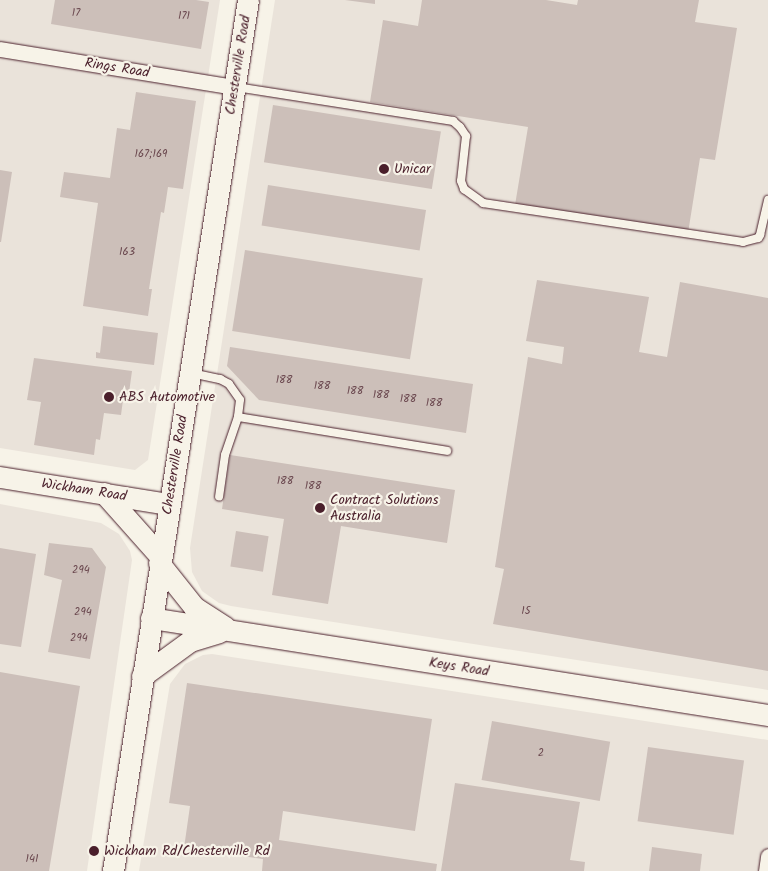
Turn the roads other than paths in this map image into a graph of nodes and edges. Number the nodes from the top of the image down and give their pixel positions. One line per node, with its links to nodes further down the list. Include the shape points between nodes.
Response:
1 (248, 0): 3 (main road, Chesterville Road)
2 (0, 49): 3 (street, Rings Road)
3 (234, 87): 4 (lane, via 453,121 466,136 461,181 464,190 483,203 743,242 760,235); 5 (main road, Chesterville Road)
4 (768, 200)
5 (189, 373): 6 (lane, via 229,384 240,400); 11 (main road, Chesterville Road)
6 (238, 417): 7 (lane); 10 (lane, via 225,455)
7 (447, 451)
8 (0, 477): 9 (main road, Wickham Road)
9 (104, 494): 11 (main road, Wickham Road); 12 (main road)
10 (219, 497)
11 (169, 504): 12 (main road, Chesterville Road)
12 (160, 560): 13 (main road, Chesterville Road); 14 (main road, via 194,607)
13 (151, 618): 14 (main road, Keys Road); 15 (main road, Chesterville Road)
14 (229, 630): 15 (main road, via 190,641); 16 (main road, Keys Road)
15 (142, 676): 18 (main road, Chesterville Road)
16 (768, 715)
17 (768, 856): 19 (street)
18 (113, 871)
19 (766, 871)

